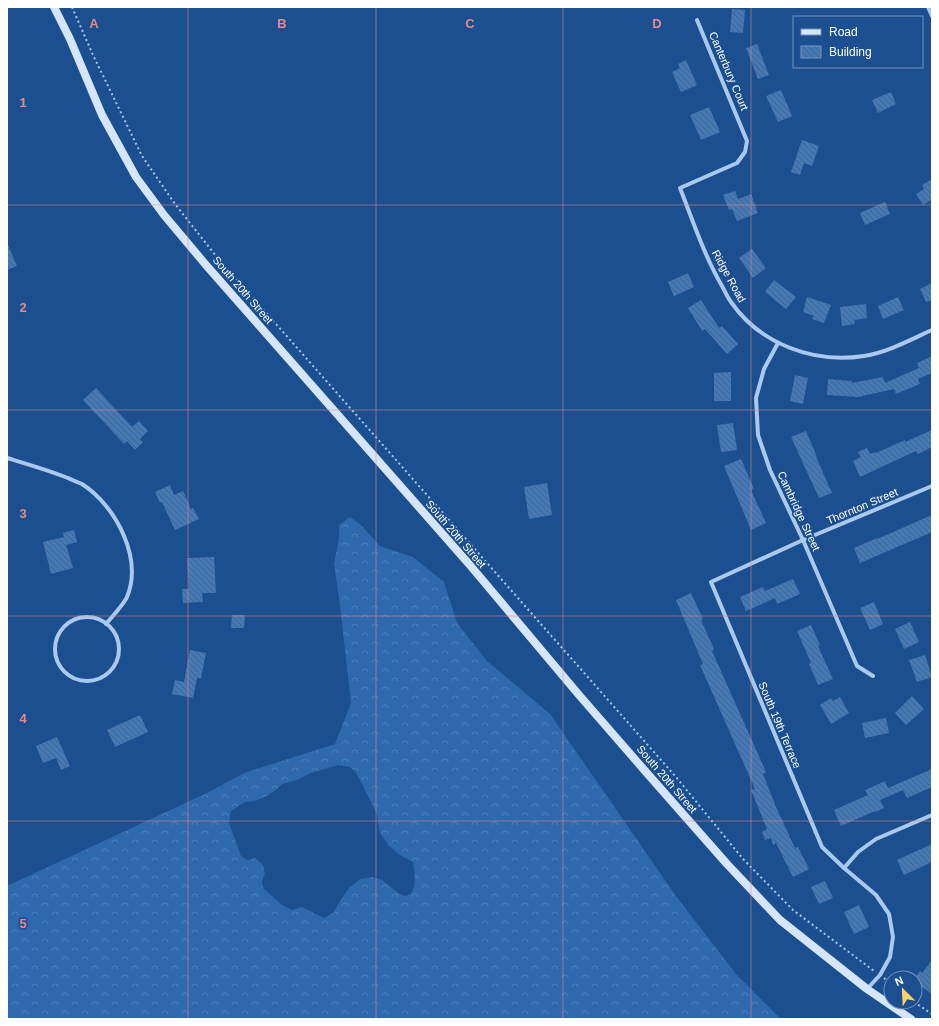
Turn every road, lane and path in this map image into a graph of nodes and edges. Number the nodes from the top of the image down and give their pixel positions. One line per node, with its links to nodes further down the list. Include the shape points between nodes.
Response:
1 (54, 7): 19 (main road, South 20th Street, via 102,114 136,177 164,215 728,864 780,920)
2 (72, 7): 17 (path, via 142,156 175,204 216,256 676,777 743,860 793,910)
3 (928, 7): 4 (street)
4 (932, 16)
5 (697, 20): 6 (street, Canterbury Court)
6 (743, 130): 8 (street, Ridge Road, via 747,141 745,152 737,163 680,188 712,268 730,302 747,322)
7 (932, 330): 8 (street, Ridge Road, via 886,350 842,358 795,350)
8 (778, 343): 11 (street, Cambridge Street, via 764,369 756,398 758,435 770,470)
9 (7, 458): 13 (street, via 57,473 81,484 93,493 115,518 130,555 132,575 127,598)
10 (932, 486): 11 (street, Thornton Street)
11 (803, 540): 12 (street, Thornton Street); 14 (street, Cambridge Street, via 857,666)
12 (711, 582): 16 (street, South 19th Terrace, via 822,847)
13 (106, 624): 13 (street, via 116,635 119,644 119,654 110,672 93,681 83,681 66,673 56,658 55,648 61,631 75,619 84,617 94,618)
14 (873, 676)
15 (932, 815): 16 (street, via 876,839 858,852)
16 (844, 868): 17 (street, South 19th Terrace, via 876,895 889,914 893,938 890,957)
17 (880, 975): 18 (path); 19 (street, South 19th Terrace)
18 (883, 977)
19 (867, 989): 22 (main road, South 20th Street)
20 (923, 1008): 21 (path)
21 (932, 1014)
22 (911, 1019)

